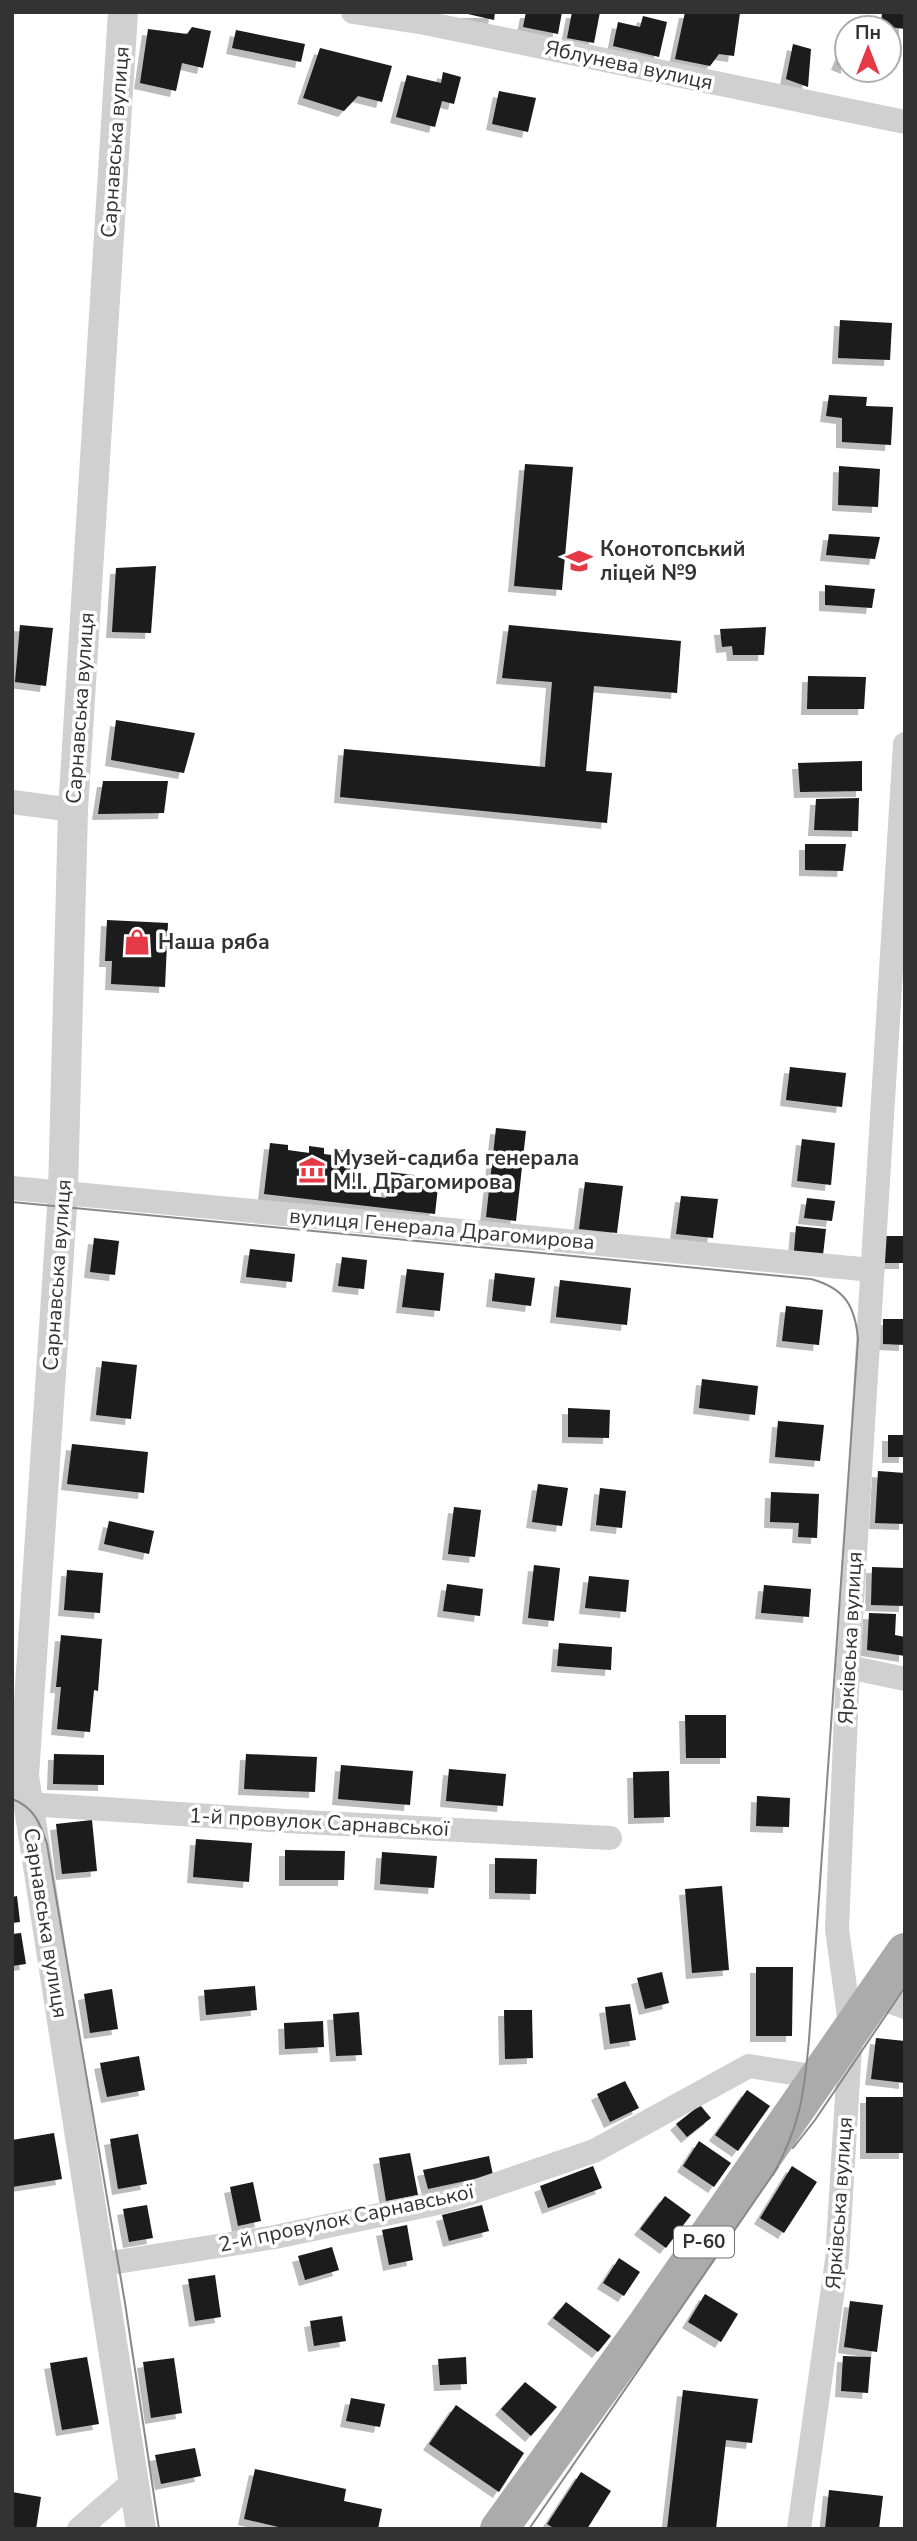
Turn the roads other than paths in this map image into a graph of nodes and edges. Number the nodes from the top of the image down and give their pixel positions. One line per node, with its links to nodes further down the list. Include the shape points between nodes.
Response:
1 (123, 12): 7 (street, Сарнавська вулиця)
2 (353, 12): 3 (street, Яблунева вулиця)
3 (427, 18): 4 (street, Яблунева вулиця)
4 (905, 122)
5 (905, 744): 10 (street, Ярківська вулиця)
6 (12, 802): 7 (street)
7 (73, 810): 9 (street, Сарнавська вулиця)
8 (12, 1188): 9 (street, вулиця Генерала Драгомирова)
9 (63, 1193): 10 (street, вулиця Генерала Драгомирова); 13 (street, Сарнавська вулиця)
10 (872, 1270): 11 (street, Ярківська вулиця)
11 (848, 1667): 12 (street); 17 (street, Ярківська вулиця, via 837,1929)
12 (905, 1679)
13 (22, 1785): 14 (street, 1-й провулок Сарнавської, via 286,1821); 19 (street, Сарнавська вулиця)
14 (610, 1838)
15 (905, 1952): 16 (main road, Р-60)
16 (889, 2002): 17 (main road, Р-60)
17 (851, 2031): 18 (main road, Р-60); 24 (street, Ярківська вулиця, via 837,2260)
18 (818, 2077): 19 (street, 2-й провулок Сарнавської, via 749,2066 594,2151 447,2201); 23 (main road, Р-60)
19 (98, 2265): 20 (street, Сарнавська вулиця)
20 (133, 2482): 21 (street); 22 (street, Сарнавська вулиця)
21 (79, 2529)
22 (141, 2529)
23 (499, 2529)
24 (799, 2529)

